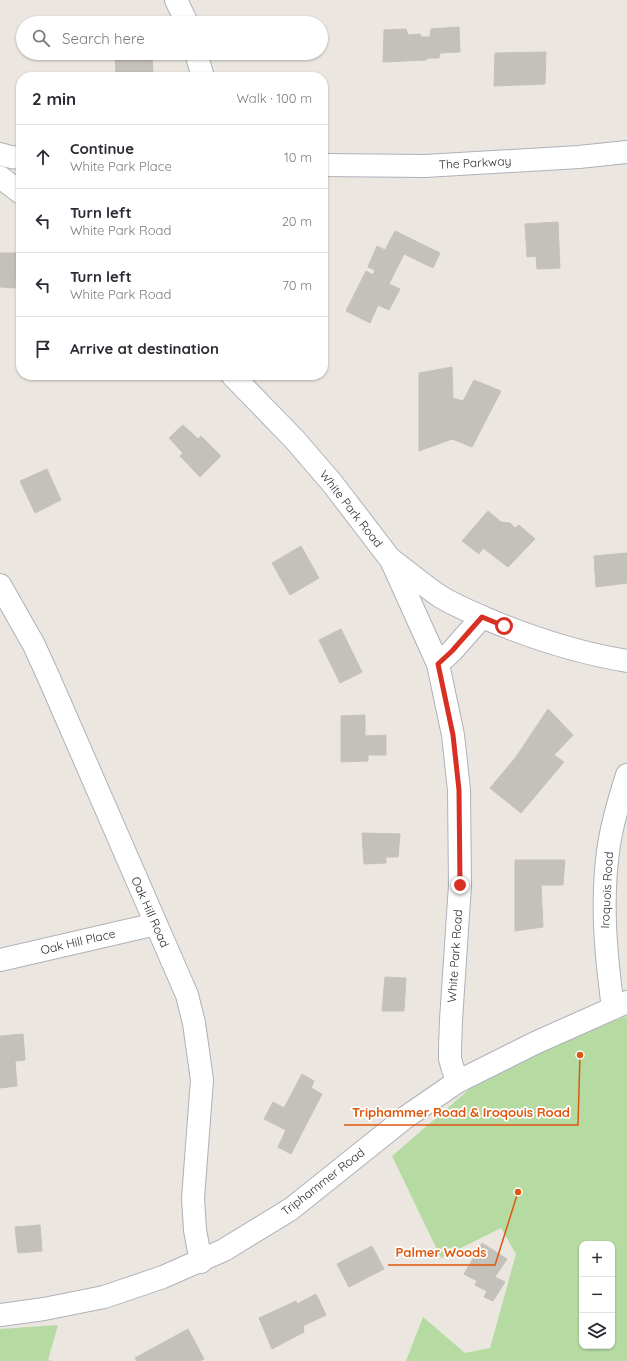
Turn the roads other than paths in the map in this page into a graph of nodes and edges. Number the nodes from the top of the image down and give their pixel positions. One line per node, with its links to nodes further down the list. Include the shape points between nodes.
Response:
1 (176, 0): 2 (street)
2 (184, 16)
3 (198, 60): 4 (street)
4 (202, 72)
5 (627, 152): 8 (street, The Parkway, via 425,166)
6 (0, 154): 7 (street)
7 (16, 157)
8 (328, 165)
9 (0, 177): 10 (street)
10 (16, 189)
11 (237, 380): 12 (street, White Park Road, via 295,440 332,483)
12 (391, 560): 14 (street, via 440,596); 16 (street, White Park Road)
13 (0, 585): 18 (street, Oak Hill Road, via 34,645)
14 (482, 617): 15 (street, via 554,644); 16 (street)
15 (627, 661)
16 (438, 664): 21 (street, White Park Road, via 453,735 459,790 460,885 450,1047 450,1059)
17 (627, 775): 20 (street, Iroquois Road, via 608,852 604,900 606,948)
18 (156, 924): 19 (street, Oak Hill Place); 22 (street, Oak Hill Road, via 187,995 202,1080 193,1198)
19 (0, 960)
20 (620, 1005): 21 (street, Triphammer Road)
21 (457, 1082): 22 (street, Triphammer Road, via 406,1117 291,1209)
22 (201, 1262): 23 (street, Triphammer Road, via 104,1298)
23 (0, 1315)

